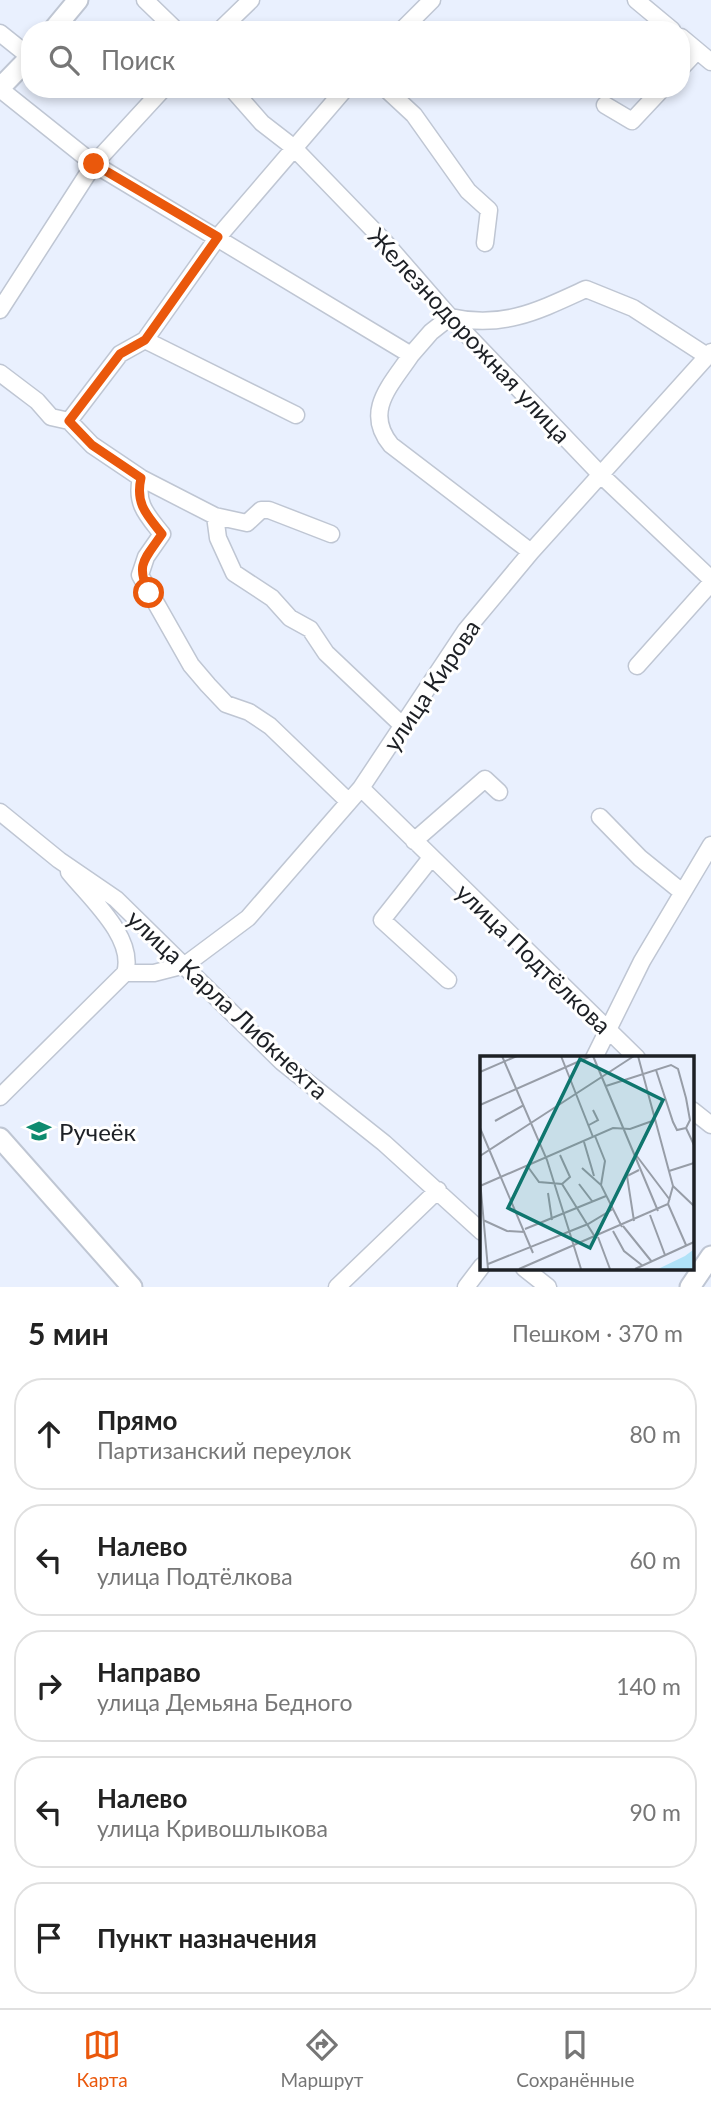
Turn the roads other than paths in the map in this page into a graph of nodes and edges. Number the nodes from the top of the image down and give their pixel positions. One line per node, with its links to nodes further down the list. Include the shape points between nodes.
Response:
1 (78, 0): 6 (main road)
2 (145, 0): 7 (street)
3 (251, 0): 8 (street)
4 (432, 0): 9 (street)
5 (636, 0): 10 (street)
6 (60, 21)
7 (167, 21)
8 (229, 21)
9 (411, 21)
10 (661, 21)
11 (0, 33): 13 (street)
12 (690, 45): 14 (street)
13 (21, 50)
14 (697, 51): 15 (street); 16 (street)
15 (690, 58)
16 (711, 62)
17 (21, 67): 18 (main road)
18 (0, 89): 26 (street)
19 (155, 98): 26 (street)
20 (240, 98): 25 (street, Железнодорожная улица)
21 (337, 98): 25 (street)
22 (396, 98): 28 (street, via 489,211)
23 (654, 98): 24 (street, via 632,121)
24 (605, 105)
25 (293, 147): 27 (street); 30 (street, Железнодорожная улица)
26 (94, 164): 27 (street); 29 (street)
27 (218, 237): 31 (street); 33 (street)
28 (485, 243)
29 (0, 310)
30 (450, 317): 32 (street, via 480,324 534,313 586,289 633,308); 33 (street); 37 (street, Железнодорожная улица)
31 (145, 340): 35 (street); 36 (street, via 120,354)
32 (709, 354): 37 (street, улица Кирова)
33 (411, 355): 41 (street, via 379,410 379,430 391,445)
34 (0, 373): 36 (street, via 51,417)
35 (296, 415)
36 (69, 421): 38 (street, via 92,445)
37 (601, 475): 41 (street, улица Кирова); 42 (street, Железнодорожная улица)
38 (141, 478): 39 (street); 47 (street, via 140,506 162,534 140,575 191,665 226,704 270,726)
39 (215, 516): 40 (street, via 247,523 261,510 269,510); 44 (street, via 218,538 234,573 272,598 289,618 310,629 326,653)
40 (331, 534)
41 (531, 552): 44 (street, улица Кирова, via 466,630)
42 (711, 581): 43 (street, Железнодорожная улица)
43 (637, 667)
44 (403, 726): 45 (street, улица Кирова)
45 (361, 788): 47 (street, улица Кирова); 50 (street, улица Подтёлкова)
46 (499, 792): 50 (street, via 485,779)
47 (349, 802): 55 (street, улица Кирова, via 248,918)
48 (0, 811): 53 (street, улица Карла Либкнехта)
49 (600, 817): 54 (street)
50 (414, 841): 52 (street, улица Подтёлкова)
51 (711, 845): 54 (street)
52 (431, 858): 57 (street, via 382,920); 58 (street, улица Подтёлкова)
53 (59, 860): 55 (street, улица Карла Либкнехта, via 116,899); 56 (street, via 116,931 128,962)
54 (682, 892): 58 (street)
55 (185, 965): 56 (street, улица Кирова, via 154,973); 65 (street, улица Карла Либкнехта, via 282,1062)
56 (125, 973): 61 (street)
57 (448, 980)
58 (607, 1029): 59 (street); 60 (street, улица Подтёлкова)
59 (595, 1056)
60 (635, 1056)
61 (0, 1097)
62 (694, 1112): 63 (street)
63 (711, 1125)
64 (1, 1141): 70 (main road)
65 (438, 1190): 66 (street, улица Карла Либкнехта); 71 (street)
66 (480, 1230)
67 (711, 1255): 74 (main road)
68 (480, 1269): 72 (street)
69 (525, 1269): 73 (street)
70 (132, 1287)
71 (337, 1287)
72 (466, 1287)
73 (548, 1287)
74 (690, 1287)

